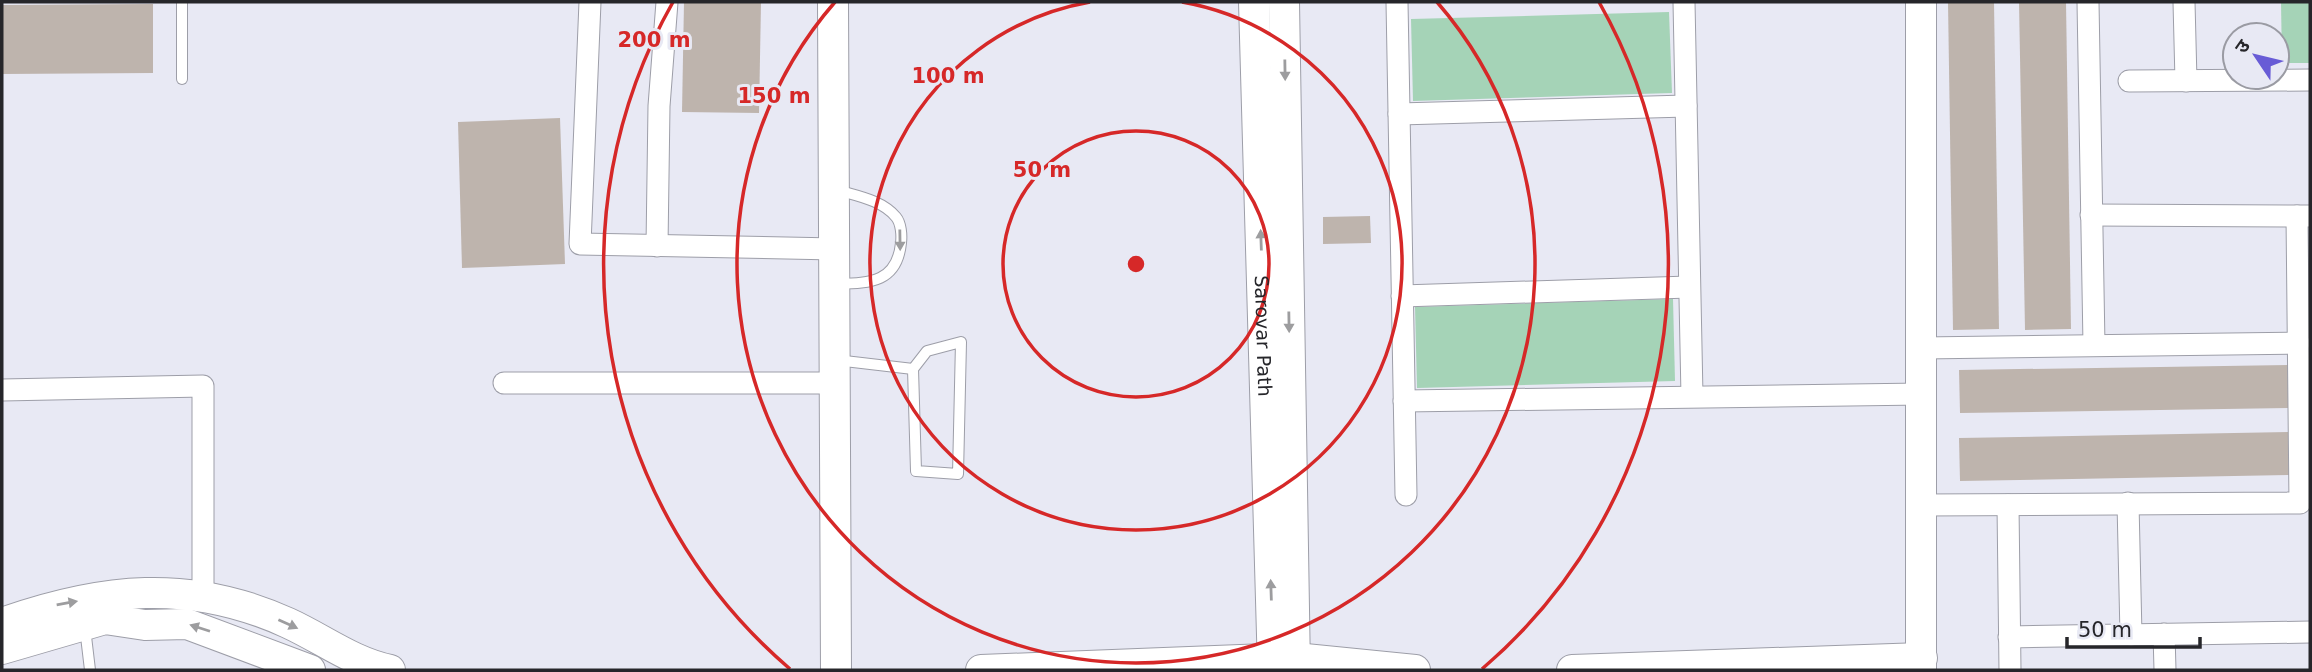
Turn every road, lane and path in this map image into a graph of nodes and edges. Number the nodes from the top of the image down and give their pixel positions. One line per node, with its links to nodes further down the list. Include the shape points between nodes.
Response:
1 (182, 2): 12 (lane)
2 (590, 2): 21 (street, via 580,244)
3 (667, 2): 21 (street, via 659,106)
4 (832, 2): 18 (street)
5 (1254, 2): 48 (street, Sarovar Path, one-way to 5)
6 (1284, 2): 48 (street, Sarovar Path, one-way to 48)
7 (1397, 2): 17 (street)
8 (1684, 2): 16 (street)
9 (1922, 2): 28 (street)
10 (2088, 2): 19 (street)
11 (2184, 2): 15 (street)
12 (182, 79)
13 (2310, 80): 15 (street)
14 (2129, 81): 15 (street)
15 (2186, 81)
16 (1686, 106): 17 (street); 24 (street)
17 (1399, 114): 25 (street)
18 (835, 189): 22 (street); 23 (lane, one-way to 23, via 885,207 898,219 902,236 900,259 892,270 878,279)
19 (2091, 215): 20 (street); 27 (street)
20 (2304, 216): 26 (street)
21 (657, 246): 22 (street)
22 (835, 249): 23 (street)
23 (835, 284): 30 (street)
24 (1689, 287): 25 (street); 34 (street)
25 (1402, 296): 35 (street)
26 (2299, 343): 27 (street); 37 (street, via 2301,503)
27 (2094, 345): 28 (street)
28 (1922, 348): 33 (street)
29 (913, 369): 29 (lane, via 916,471 958,474 961,342 927,351); 30 (lane)
30 (836, 372): 31 (street); 53 (street)
31 (504, 383)
32 (2, 390): 40 (street, via 203,386)
33 (1922, 394): 34 (street); 38 (street)
34 (1692, 396): 35 (street)
35 (1404, 401): 36 (street)
36 (1406, 495)
37 (2129, 503): 39 (street); 45 (street)
38 (1922, 505): 39 (street); 49 (street)
39 (2008, 505): 46 (street)
40 (203, 595): 42 (street, one-way to 40, via 50,606 133,592); 52 (street, one-way to 52, via 287,623 366,665)
41 (85, 622): 47 (street); 50 (lane); 51 (street, one-way to 41, via 187,624)
42 (2, 623)
43 (2310, 632): 44 (street)
44 (2164, 634): 45 (street); 58 (street)
45 (2131, 635): 46 (street)
46 (2010, 637): 57 (street)
47 (2, 649)
48 (1284, 664): 54 (street); 55 (street)
49 (1922, 664): 56 (street)
50 (90, 670)
51 (310, 670)
52 (390, 670)
53 (836, 670)
54 (981, 670)
55 (1415, 670)
56 (1572, 670)
57 (2010, 670)
58 (2165, 670)

